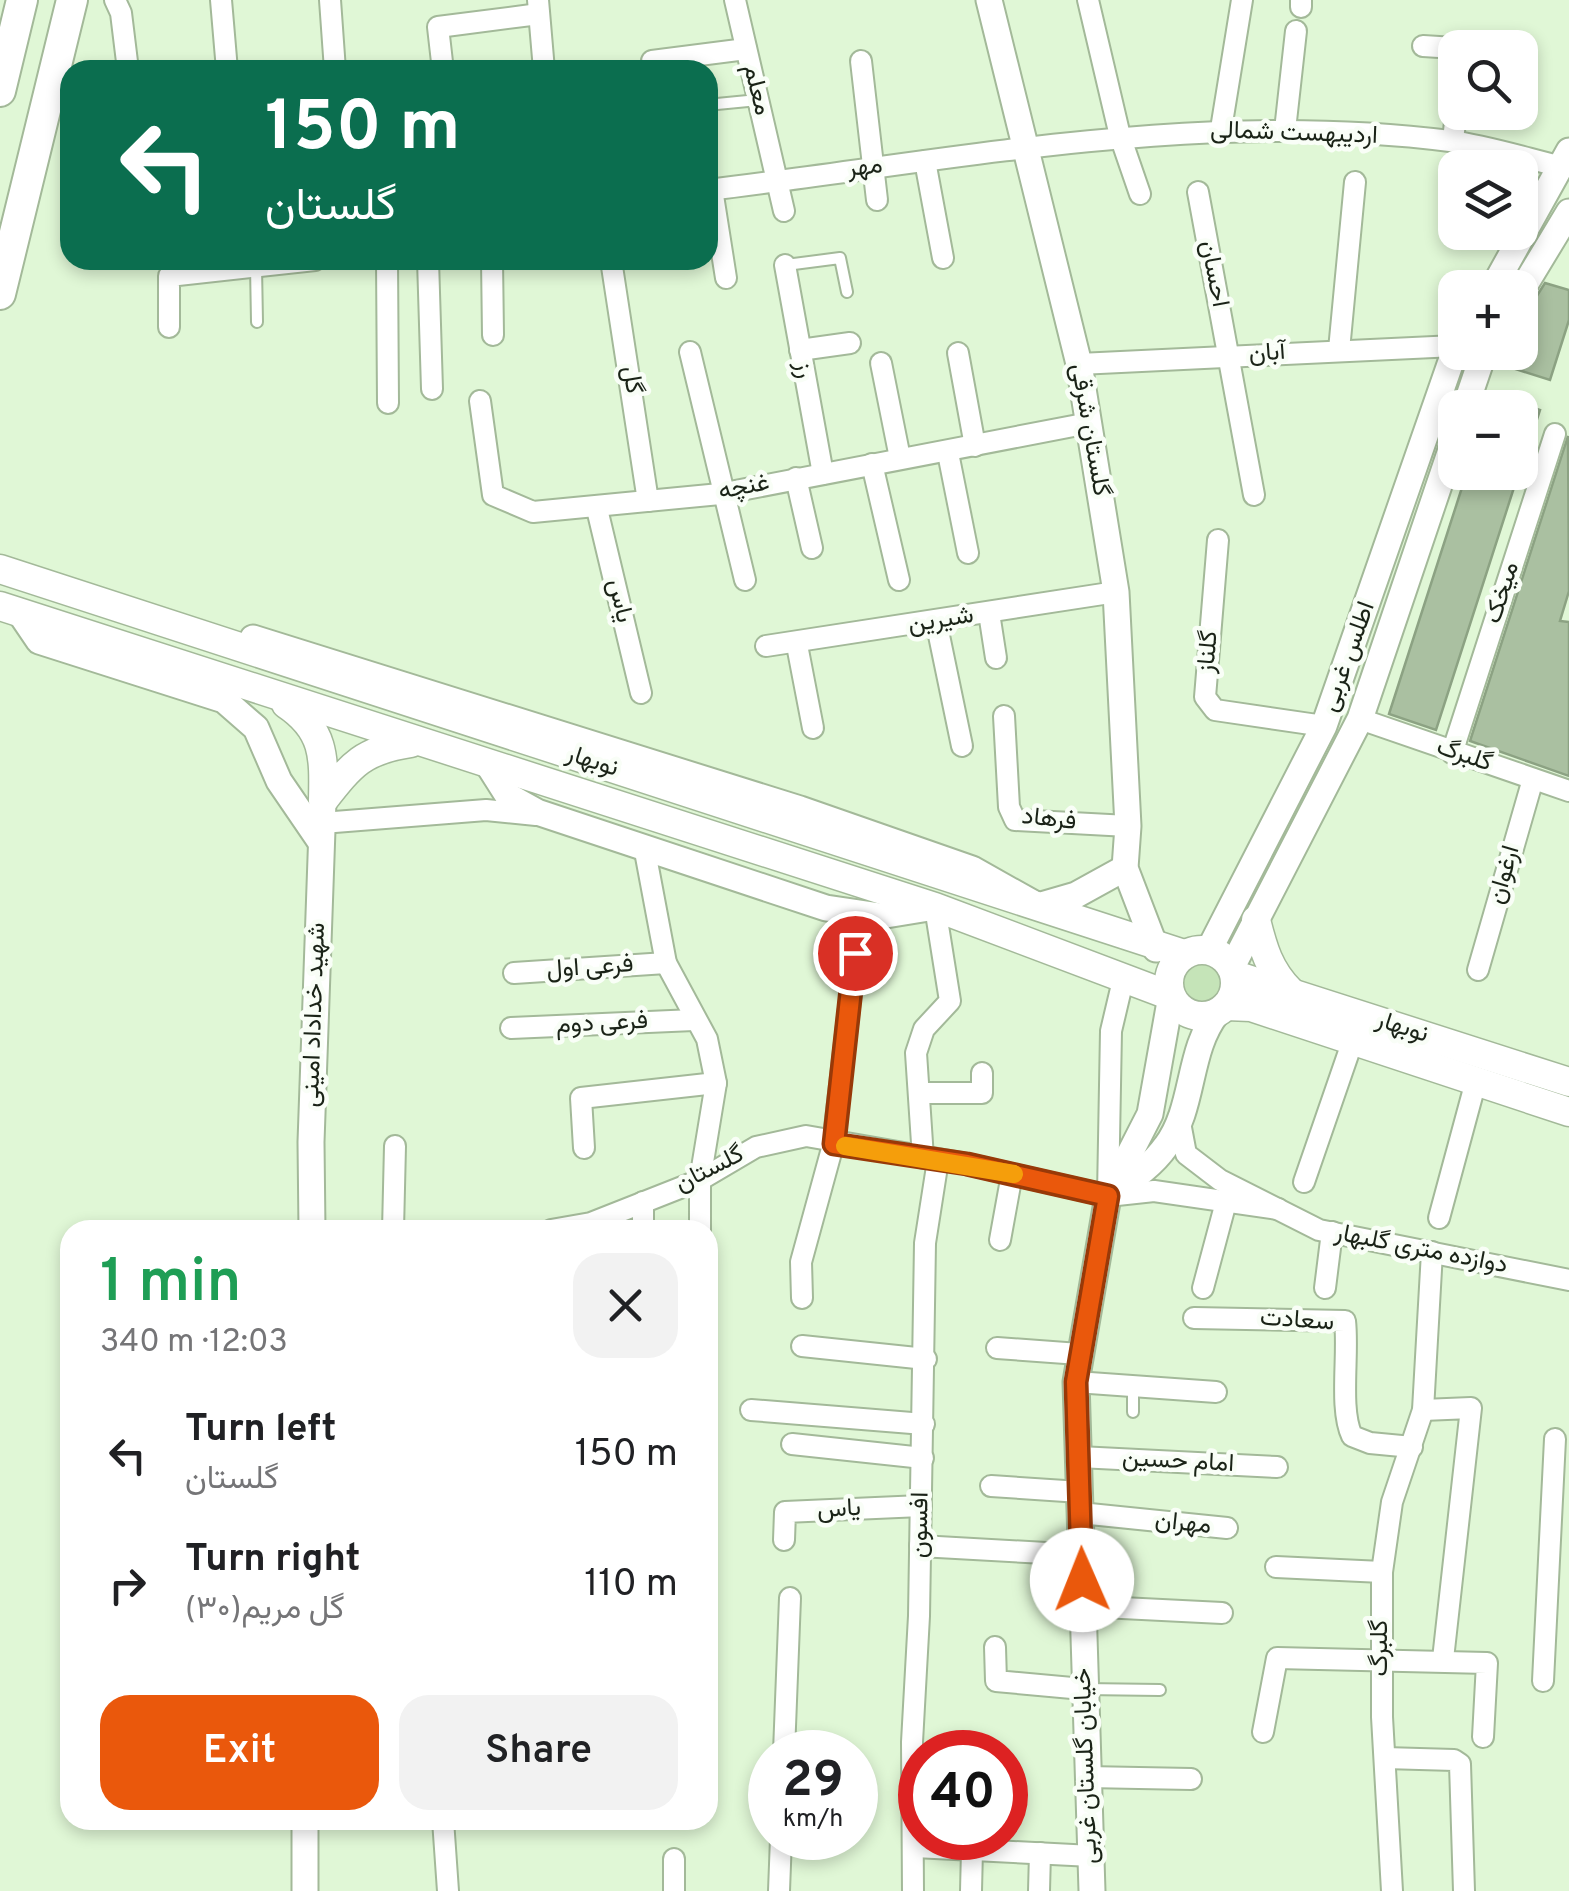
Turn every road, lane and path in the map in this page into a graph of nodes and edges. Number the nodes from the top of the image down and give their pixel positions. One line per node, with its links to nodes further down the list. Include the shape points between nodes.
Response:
1 (22, 0): 22 (main road)
2 (72, 0): 54 (main road)
3 (115, 0): 15 (street)
4 (221, 0): 16 (street)
5 (330, 0): 17 (street)
6 (736, 0): 14 (street, معلم)
7 (989, 0): 30 (street, گلستان شرقی)
8 (1088, 0): 28 (street)
9 (1242, 0): 25 (street)
10 (538, 7): 18 (street, via 438,27); 19 (street)
11 (1296, 31): 26 (street)
12 (1423, 46): 13 (street)
13 (1438, 47)
14 (746, 49): 20 (street); 23 (street, معلم)
15 (127, 60)
16 (225, 60)
17 (334, 60)
18 (442, 60)
19 (543, 60)
20 (660, 60)
21 (861, 61): 33 (street)
22 (0, 91)
23 (758, 100): 24 (lane); 34 (street, معلم)
24 (718, 104)
25 (1221, 129): 26 (street, اردیبهست شمالی); 28 (street, اردیبهست شمالی)
26 (1285, 130): 29 (street, اردیبهست شمالی)
27 (1454, 130): 29 (street)
28 (1120, 136): 30 (street, اردیبهست شمالی); 38 (street)
29 (1453, 141): 31 (street, اردیبهست شمالی)
30 (1024, 149): 32 (street, مهر); 67 (street, گلستان شرقی)
31 (1565, 159): 51 (street)
32 (925, 161): 33 (street, مهر); 43 (street)
33 (872, 168): 34 (street, مهر); 39 (street)
34 (778, 179): 36 (street, مهر); 40 (street, معلم)
35 (1355, 182): 62 (street)
36 (718, 188)
37 (1198, 192): 65 (street, احسان)
38 (1140, 194)
39 (877, 200)
40 (784, 211)
41 (1566, 223): 52 (street)
42 (718, 234): 53 (street)
43 (942, 258)
44 (784, 265): 55 (lane, via 840,258); 61 (street, رز)
45 (221, 270): 57 (street, via 169,276)
46 (256, 270): 56 (lane)
47 (387, 270): 71 (street)
48 (428, 270): 69 (street)
49 (492, 270): 58 (street)
50 (613, 270): 83 (street, گل)
51 (1503, 270)
52 (1535, 270)
53 (726, 278)
54 (1, 289)
55 (847, 292)
56 (257, 322)
57 (169, 328)
58 (493, 335)
59 (850, 343): 61 (street)
60 (1438, 348): 62 (street, آبان)
61 (800, 350): 78 (street, رز)
62 (1339, 350): 65 (street, آبان)
63 (690, 352): 81 (street)
64 (958, 352): 74 (street)
65 (1229, 356): 67 (street, آبان); 82 (street)
66 (881, 363): 76 (street)
67 (1079, 364): 72 (street, گلستان شرقی)
68 (1447, 370): 107 (street, اطلس غربی)
69 (432, 389)
70 (480, 401): 84 (street, غنچه, via 493,496 533,512)
71 (388, 403)
72 (1090, 423): 74 (street, غنچه); 91 (street, گلستان شرقی)
73 (1555, 434): 111 (street, میخک)
74 (976, 446): 75 (street, غنچه)
75 (948, 453): 76 (street, غنچه); 87 (street)
76 (900, 458): 77 (street, غنچه)
77 (872, 464): 78 (street, غنچه); 90 (street)
78 (823, 474): 79 (street, غنچه)
79 (796, 478): 81 (street, غنچه); 86 (street)
80 (1438, 488): 106 (street, اطلس غربی)
81 (720, 494): 83 (street, غنچه); 89 (street)
82 (1254, 496)
83 (648, 501): 84 (street, غنچه)
84 (597, 509): 102 (street, یاس)
85 (1218, 540): 107 (street, گلناز, via 1205,697 1215,710)
86 (812, 548)
87 (968, 554)
88 (0, 569): 92 (main road, نوبهار)
89 (745, 580)
90 (899, 580)
91 (1116, 592): 94 (street, شیرین); 119 (street, گلستان شرقی)
92 (75, 595): 95 (main road, نوبهار); 101 (street, via 100,591)
93 (10, 609): 99 (main road, نوبهار); 118 (street, via 39,641 224,700 256,728 279,782)
94 (989, 614): 96 (street, شیرین); 100 (street)
95 (138, 616): 99 (main road, via 120,629); 101 (main road, نوبهار)
96 (936, 621): 97 (street, شیرین); 110 (street)
97 (797, 644): 98 (street, شیرین); 108 (street)
98 (766, 646)
99 (124, 647): 103 (main road, نوبهار)
100 (996, 658)
101 (295, 659): 104 (main road, نوبهار)
102 (641, 693)
103 (272, 695): 109 (main road, نوبهار); 118 (main road, via 307,718 319,740)
104 (447, 708): 112 (main road, نوبهار); 122 (street, via 800,809 972,869)
105 (1004, 716): 119 (street, فرهاد, via 1015,820)
106 (1360, 719): 111 (street, گلبرگ); 125 (street, اطلس غربی)
107 (1324, 726): 126 (street, اطلس غربی)
108 (813, 728)
109 (415, 742): 113 (main road, نوبهار); 118 (main road, via 377,748 350,766)
110 (962, 746)
111 (1452, 753): 114 (street, گلبرگ)
112 (590, 761): 116 (main road, via 594,782); 122 (main road, نوبهار)
113 (490, 766): 116 (main road, نوبهار); 117 (street, via 508,796)
114 (1533, 779): 115 (street, گلبرگ); 128 (street, ارغوان)
115 (1569, 791)
116 (575, 793): 123 (main road, نوبهار)
117 (553, 817): 118 (street, via 486,810); 120 (street)
118 (322, 822): 157 (street, شهید خداداد امینی)
119 (1128, 826): 121 (street, گلستان شرقی)
120 (644, 846): 124 (street); 127 (street)
121 (1125, 868): 122 (street, via 1076,895); 126 (street, گلستان شرقی)
122 (1038, 906): 126 (main road, نوبهار)
123 (935, 907): 124 (street, via 907,915); 131 (main road, نوبهار); 142 (street, افسون, via 950,1001 924,1029 916,1053)
124 (860, 914): 145 (street)
125 (1256, 920): 129 (street, اطلس غربی); 132 (main road, via 1276,977)
126 (1183, 951): 129 (main road); 133 (main road, via 1172,968)
127 (666, 962): 130 (street, فرعی اول); 135 (street)
128 (1478, 970)
129 (1233, 971): 132 (main road, نوبهار); 134 (main road, via 1234,992)
130 (514, 973)
131 (1124, 976): 133 (main road, نوبهار); 152 (street, via 1111,1031)
132 (1292, 992): 140 (main road, نوبهار)
133 (1171, 996): 134 (main road, via 1191,1014); 152 (street, خیابان گلستان غربی, via 1150,1114)
134 (1222, 1010): 137 (main road, نوبهار, via 1251,1007); 144 (street, via 1203,1030)
135 (694, 1020): 136 (street, فرعی دوم); 141 (street, via 707,1040)
136 (511, 1028)
137 (1353, 1040): 139 (main road, نوبهار); 151 (street, نوبهار)
138 (982, 1073): 142 (street, via 982,1092)
139 (1476, 1081): 143 (main road, نوبهار); 156 (street)
140 (1569, 1082)
141 (716, 1084): 147 (street, via 581,1098); 150 (street)
142 (919, 1093): 148 (street, افسون)
143 (1569, 1112)
144 (1178, 1117): 152 (street, via 1169,1144); 155 (street, via 1186,1154)
145 (834, 1144): 148 (street, گلستان); 150 (street, گلستان, via 806,1136 756,1147); 168 (street, via 801,1262)
146 (395, 1146): 158 (street)
147 (584, 1148)
148 (930, 1159): 149 (street, گلستان); 173 (street, افسون)
149 (1012, 1174): 152 (street, گلستان); 163 (street)
150 (700, 1180): 153 (street, گلستان); 161 (street)
151 (1304, 1182)
152 (1108, 1196): 154 (street, گلستان, via 1154,1191); 172 (street, خیابان گلستان غربی)
153 (643, 1202): 159 (street, گلستان); 160 (street)
154 (1226, 1202): 155 (street, گلستان); 166 (street)
155 (1278, 1210): 162 (street, دوازده متری گلبهار)
156 (1438, 1218)
157 (312, 1220)
158 (394, 1220)
159 (598, 1220)
160 (643, 1220)
161 (700, 1220)
162 (1332, 1232): 164 (street, دوازده متری گلبهار); 167 (street)
163 (1000, 1240)
164 (1432, 1252): 165 (street, دوازده متری گلبهار); 178 (street, گلبرگ)
165 (1569, 1280)
166 (1203, 1288)
167 (1326, 1288)
168 (802, 1298)
169 (1194, 1318): 183 (street, سعادت, via 1344,1320 1346,1424 1352,1436)
170 (802, 1346): 173 (street)
171 (996, 1348): 172 (street)
172 (1080, 1354): 174 (street, خیابان گلستان غربی)
173 (926, 1359): 180 (street, افسون)
174 (1076, 1382): 175 (street); 184 (street, خیابان گلستان غربی)
175 (1133, 1386): 176 (street); 179 (lane)
176 (1216, 1392)
177 (751, 1410): 180 (street)
178 (1423, 1410): 183 (street, گلبرگ); 203 (street, via 1471,1408)
179 (1133, 1412)
180 (924, 1424): 185 (street, افسون)
181 (1555, 1439): 199 (street)
182 (792, 1444): 185 (street)
183 (1412, 1447): 195 (street, گلبرگ, via 1392,1502)
184 (1079, 1456): 186 (street, امام حسین); 188 (street, خیابان گلستان غربی)
185 (922, 1458): 189 (street, افسون)
186 (1277, 1467)
187 (991, 1486): 188 (street, مهران)
188 (1080, 1503): 190 (street, مهران); 193 (street, خیابان گلستان غربی)
189 (920, 1506): 191 (street, یاس, via 785,1512); 192 (street, افسون)
190 (1227, 1528)
191 (784, 1540)
192 (920, 1546): 193 (street); 208 (street, افسون)
193 (1081, 1555): 197 (street, خیابان گلستان غربی)
194 (1276, 1567): 195 (street)
195 (1382, 1572): 202 (street, گلبرگ)
196 (790, 1598): 207 (street)
197 (1082, 1606): 198 (street); 205 (street, خیابان گلستان غربی)
198 (1222, 1613)
199 (1546, 1627): 200 (street); 204 (street)
200 (1569, 1628)
201 (995, 1647): 205 (street, via 996,1681)
202 (1381, 1658): 203 (street); 209 (street, via 1277,1658); 211 (street, گلبرگ)
203 (1443, 1659): 210 (street, via 1487,1663)
204 (1544, 1681)
205 (1084, 1689): 206 (lane); 212 (street, خیابان گلستان غربی)
206 (1160, 1690)
207 (785, 1730)
208 (912, 1730)
209 (1264, 1732)
210 (1484, 1736)
211 (1385, 1758): 231 (street, گلبرگ); 232 (street, via 1460,1764)
212 (1087, 1777): 213 (street); 218 (street, خیابان گلستان غربی)
213 (1191, 1780)
214 (306, 1830): 223 (street)
215 (444, 1830): 224 (street)
216 (1028, 1853): 217 (street)
217 (1040, 1854): 218 (street); 229 (street)
218 (1092, 1856): 230 (street, خیابان گلستان غربی)
219 (674, 1860): 225 (street)
220 (780, 1860): 226 (street)
221 (914, 1860): 227 (street, افسون)
222 (972, 1860): 228 (street)
223 (305, 1891)
224 (448, 1891)
225 (674, 1891)
226 (779, 1891)
227 (913, 1891)
228 (971, 1891)
229 (1039, 1891)
230 (1092, 1891)
231 (1392, 1891)
232 (1464, 1891)

